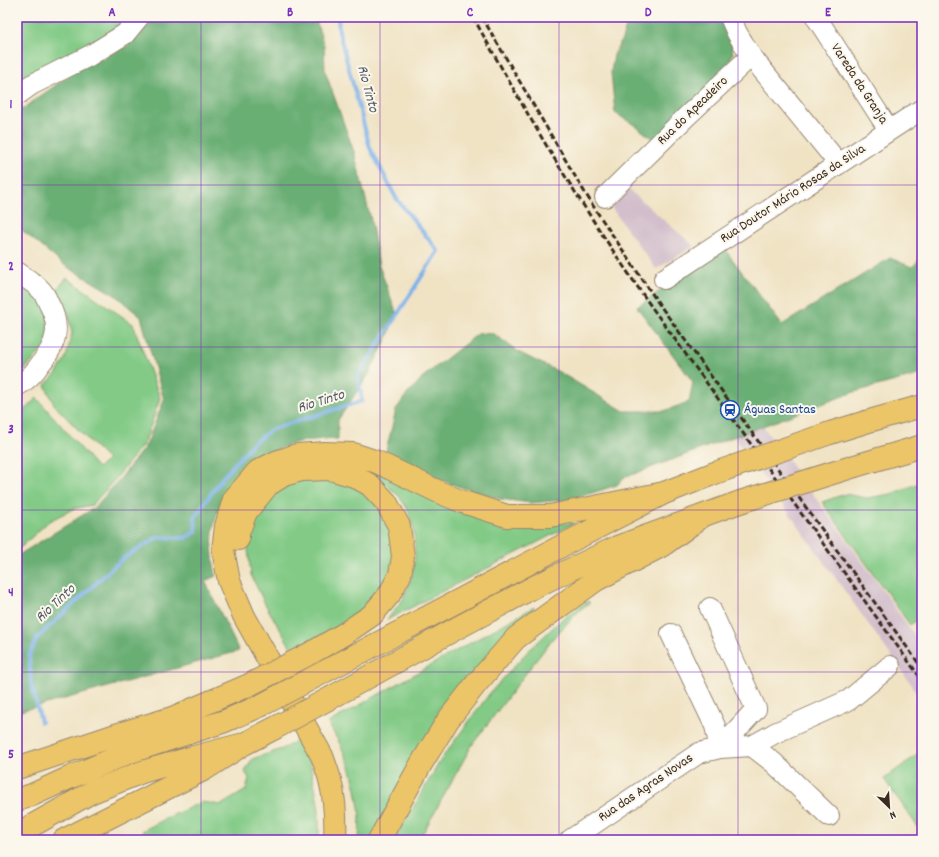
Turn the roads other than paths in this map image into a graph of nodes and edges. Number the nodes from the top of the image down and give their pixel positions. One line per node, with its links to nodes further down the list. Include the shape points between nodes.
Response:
1 (139, 17): 5 (street, via 125,34)
2 (730, 17): 4 (street)
3 (816, 17): 7 (street, Vareda da Granja)
4 (750, 56): 8 (street); 9 (street, Rua do Apeadeiro)
5 (17, 95)
6 (922, 109): 7 (street, Rua Doutor Mário Rosas da Silva)
7 (890, 130): 8 (street, Rua Doutor Mário Rosas da Silva)
8 (839, 164): 11 (street, Rua Doutor Mário Rosas da Silva)
9 (605, 197)
10 (17, 272): 12 (street, via 40,288 54,312 56,336 46,358)
11 (664, 279)
12 (17, 386)
13 (922, 406): 15 (highway, bridge, via 830,432)
14 (922, 446): 16 (highway, bridge, via 740,502)
15 (664, 493): 24 (highway, bridge, via 260,706 225,721 130,752); 28 (highway, via 550,516 507,516 463,502 377,462 353,454 297,455 258,471 234,499 226,526 223,550 229,581 244,616 322,756 335,803)
16 (701, 517): 20 (highway, bridge, via 617,548 536,586); 30 (highway, via 663,545 596,580 516,638 448,720)
17 (710, 608): 22 (street, via 756,709)
18 (671, 634): 22 (street, via 715,726)
19 (890, 666): 21 (street, Rua das Agras Novas, via 849,700)
20 (244, 744): 26 (highway, via 142,772 92,792); 27 (highway, via 205,769)
21 (752, 746): 22 (street, Rua das Agras Novas); 25 (street, via 774,763)
22 (720, 748): 31 (street, Rua das Agras Novas, via 698,753)
23 (17, 768): 29 (highway, bridge, via 172,718 249,685 311,653 372,615 389,595 400,575 403,556 399,526 386,502 370,485 354,476 330,469 302,470 284,475 268,485 246,512 238,534 238,552 242,578 254,602 326,733 341,770 350,810)
24 (22, 800)
25 (829, 816)
26 (17, 834)
27 (64, 840)
28 (335, 840)
29 (349, 840)
30 (379, 840)
31 (570, 840)

